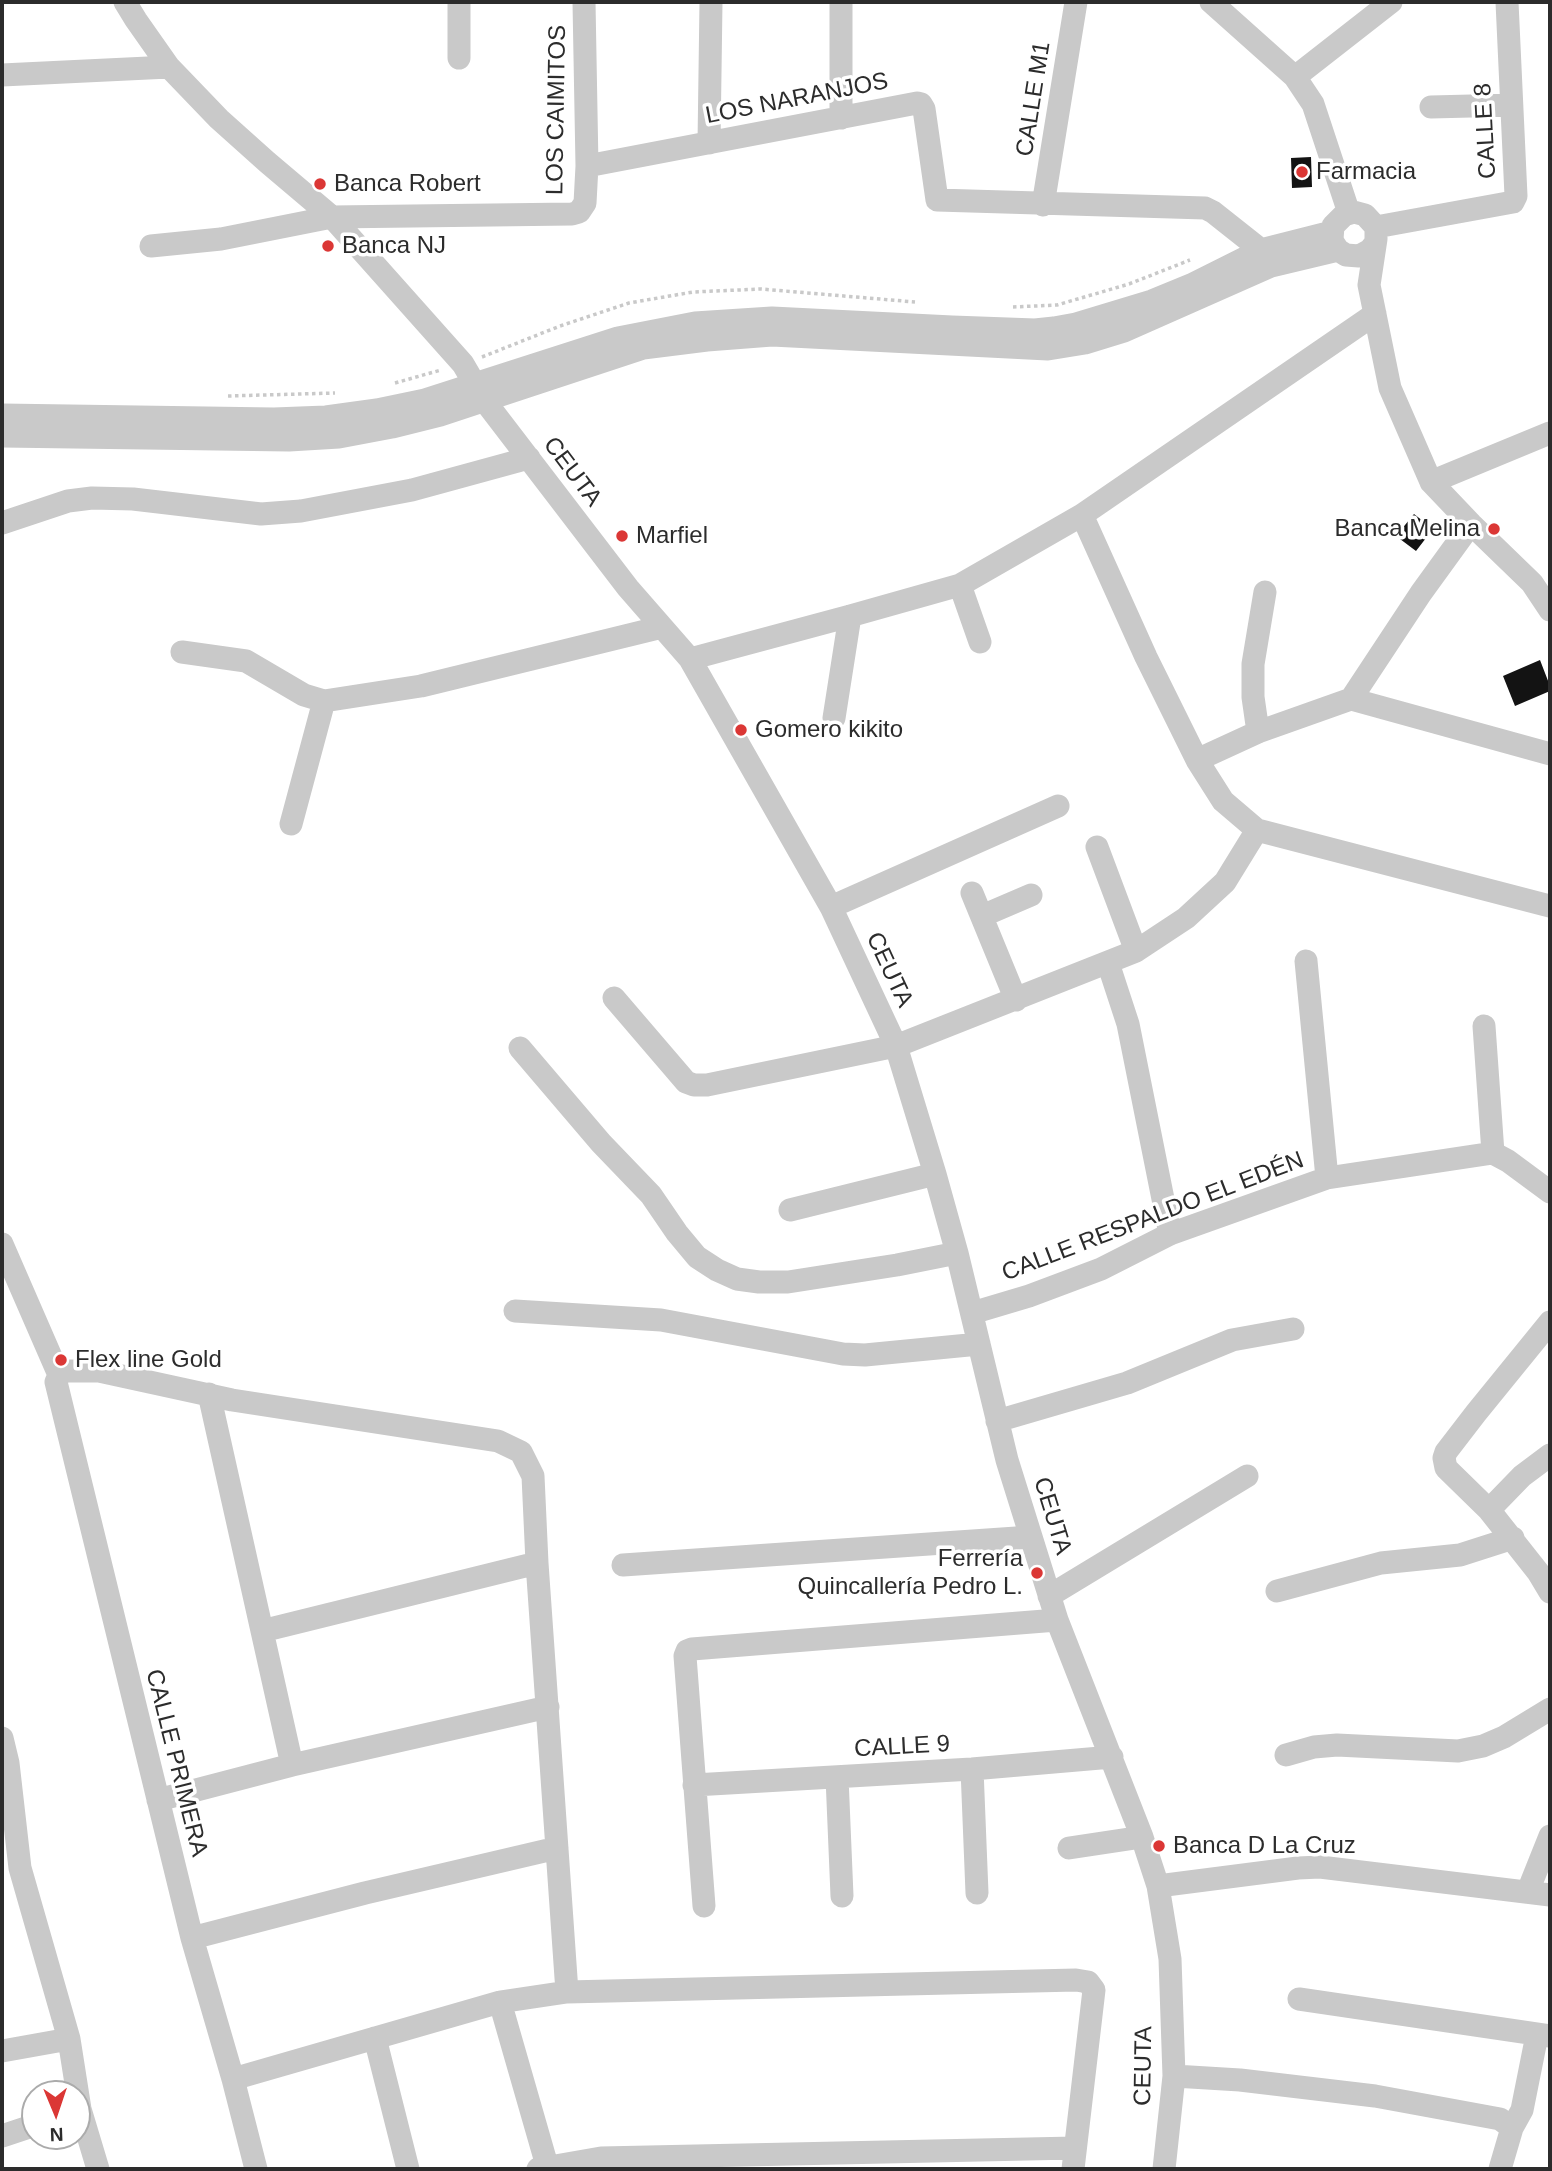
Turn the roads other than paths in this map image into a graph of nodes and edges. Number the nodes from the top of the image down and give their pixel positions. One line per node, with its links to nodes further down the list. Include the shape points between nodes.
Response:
1 (125, 2): 11 (street, CEUTA)
2 (459, 2): 10 (street)
3 (584, 2): 18 (street, LOS CAIMITOS)
4 (711, 2): 17 (street)
5 (841, 2): 16 (street)
6 (1076, 2): 19 (street, CALLE M1)
7 (1211, 2): 13 (street)
8 (1391, 2): 13 (street)
9 (1507, 2): 14 (street, CALLE 8)
10 (459, 58)
11 (169, 67): 12 (street); 21 (street, CEUTA, via 248,145)
12 (2, 75)
13 (1295, 76): 20 (street, via 1313,104)
14 (1511, 105): 15 (street); 22 (street, CALLE 8, via 1513,202)
15 (1431, 107)
16 (841, 118): 17 (street, LOS NARANJOS); 19 (street, LOS NARANJOS, via 921,104 937,200)
17 (709, 143): 18 (street, LOS NARANJOS)
18 (587, 166): 21 (street, LOS CAIMITOS, via 585,203 572,214)
19 (1043, 205): 25 (street, via 1205,208)
20 (1349, 213): 22 (street, via 1365,215); 23 (street, via 1336,221)
21 (332, 217): 24 (street, via 221,239); 28 (street, CEUTA, via 463,364)
22 (1375, 236): 23 (street, via 1370,250 1359,256 1353,257); 26 (street)
23 (1337, 245): 25 (street); 26 (street); 28 (street, via 1271,266 1124,331 1048,349 772,335 643,348)
24 (151, 246)
25 (1261, 250): 28 (street, via 1152,301 1054,328 772,318 695,323 618,338)
26 (1369, 285): 27 (street)
27 (1375, 314): 33 (street, via 1390,387); 34 (street)
28 (479, 392): 29 (street, via 326,417); 31 (street, via 440,415 339,437); 32 (street, CEUTA)
29 (2, 415)
30 (1550, 433): 33 (street)
31 (2, 436)
32 (529, 458): 35 (street, via 412,490 301,511 261,514 92,498 68,501); 42 (street, CEUTA)
33 (1431, 482): 36 (street)
34 (1082, 515): 38 (street); 51 (street)
35 (2, 523)
36 (1471, 524): 37 (street); 46 (street)
37 (1541, 580): 40 (street)
38 (960, 585): 41 (street); 43 (street)
39 (1265, 592): 49 (street, via 1253,664)
40 (1550, 610)
41 (850, 616): 45 (street); 48 (street)
42 (662, 627): 45 (street, CEUTA); 47 (street, via 421,686)
43 (980, 642)
44 (182, 652): 47 (street, via 246,662 304,695)
45 (690, 659): 59 (street, CEUTA)
46 (1351, 699): 49 (street); 50 (street)
47 (324, 701): 53 (street)
48 (834, 718)
49 (1258, 732): 51 (street)
50 (1550, 754)
51 (1197, 760): 54 (street, via 1223,801)
52 (1058, 806): 59 (street)
53 (291, 824)
54 (1257, 830): 58 (street); 61 (street, via 1225,883 1186,918)
55 (1097, 847): 61 (street)
56 (972, 893): 60 (street)
57 (1031, 895): 60 (street)
58 (1550, 906)
59 (831, 907): 67 (street, CEUTA)
60 (982, 916): 65 (street)
61 (1136, 951): 63 (street)
62 (1306, 961): 71 (street)
63 (1108, 963): 65 (street); 74 (street, via 1128,1024)
64 (614, 998): 67 (street, via 686,1082 694,1085)
65 (1016, 1000): 67 (street)
66 (1483, 1026): 69 (street)
67 (895, 1046): 70 (street, CEUTA)
68 (520, 1048): 76 (street, via 651,1195 696,1257 717,1270 737,1279 788,1282)
69 (1493, 1153): 71 (street, CALLE RESPALDO EL EDÉN); 72 (street)
70 (935, 1174): 73 (street); 76 (street, CEUTA)
71 (1327, 1178): 74 (street, CALLE RESPALDO EL EDÉN)
72 (1550, 1192)
73 (790, 1210)
74 (1170, 1234): 78 (street, CALLE RESPALDO EL EDÉN, via 1101,1269)
75 (2, 1244): 82 (street, CALLE PRIMERA)
76 (957, 1253): 78 (street, CEUTA)
77 (515, 1311): 81 (street, via 661,1320 843,1354)
78 (972, 1313): 81 (street, CEUTA)
79 (1550, 1322): 87 (street, via 1446,1452 1446,1468)
80 (1293, 1329): 84 (street, via 1231,1340 1127,1383)
81 (979, 1343): 84 (street, CEUTA)
82 (61, 1373): 83 (street, via 99,1371); 108 (street, CALLE PRIMERA, via 56,1382)
83 (208, 1394): 90 (street, via 498,1441 521,1452 534,1476); 97 (street)
84 (997, 1421): 88 (street, CEUTA)
85 (1550, 1455): 87 (street)
86 (1247, 1476): 95 (street)
87 (1489, 1510): 89 (street)
88 (1031, 1537): 91 (street); 95 (street, CEUTA)
89 (1513, 1538): 92 (street); 93 (street, via 1460,1555 1381,1563)
90 (537, 1563): 97 (street); 98 (street)
91 (624, 1565)
92 (1544, 1567): 94 (street)
93 (1277, 1591)
94 (1550, 1592)
95 (1049, 1596): 96 (street, CEUTA)
96 (1057, 1620): 102 (street, CEUTA); 107 (street, via 692,1648 685,1656)
97 (262, 1631): 104 (street)
98 (548, 1707): 104 (street); 111 (street)
99 (1550, 1709): 101 (street, via 1504,1737 1458,1751 1337,1745)
100 (2, 1738): 103 (street)
101 (1286, 1755)
102 (1112, 1757): 105 (street, CALLE 9); 110 (street, CEUTA)
103 (5, 1763): 113 (street)
104 (292, 1765): 108 (street)
105 (972, 1769): 106 (street, CALLE 9); 115 (street)
106 (837, 1777): 107 (street, CALLE 9); 117 (street)
107 (695, 1785): 118 (street)
108 (158, 1800): 119 (street, CALLE PRIMERA)
109 (1550, 1836): 116 (street)
110 (1142, 1837): 112 (street); 114 (street, CEUTA)
111 (557, 1848): 119 (street); 120 (street)
112 (1069, 1848)
113 (11, 1866): 125 (street)
114 (1158, 1886): 116 (street, via 1321,1867); 127 (street, CEUTA, via 1170,1959)
115 (977, 1893)
116 (1539, 1893)
117 (842, 1896)
118 (704, 1906)
119 (192, 1938): 128 (street, CALLE PRIMERA)
120 (567, 1992): 122 (street); 134 (street, via 1088,1982 1094,1990)
121 (1299, 1999): 123 (street)
122 (500, 2002): 124 (street); 138 (street)
123 (1544, 2035): 130 (street, via 1522,2110)
124 (374, 2038): 128 (street); 137 (street)
125 (69, 2039): 126 (street); 129 (street)
126 (2, 2051)
127 (1174, 2076): 130 (street, via 1375,2096 1500,2119); 139 (street, CEUTA)
128 (233, 2079): 136 (street, CALLE PRIMERA)
129 (75, 2080)
130 (1512, 2128): 140 (street)
131 (21, 2130): 132 (street)
132 (2, 2136)
133 (91, 2149): 135 (street)
134 (1074, 2159): 138 (street, via 601,2158)
135 (97, 2169)
136 (256, 2169)
137 (408, 2169)
138 (544, 2169)
139 (1164, 2169)
140 (1500, 2169)

